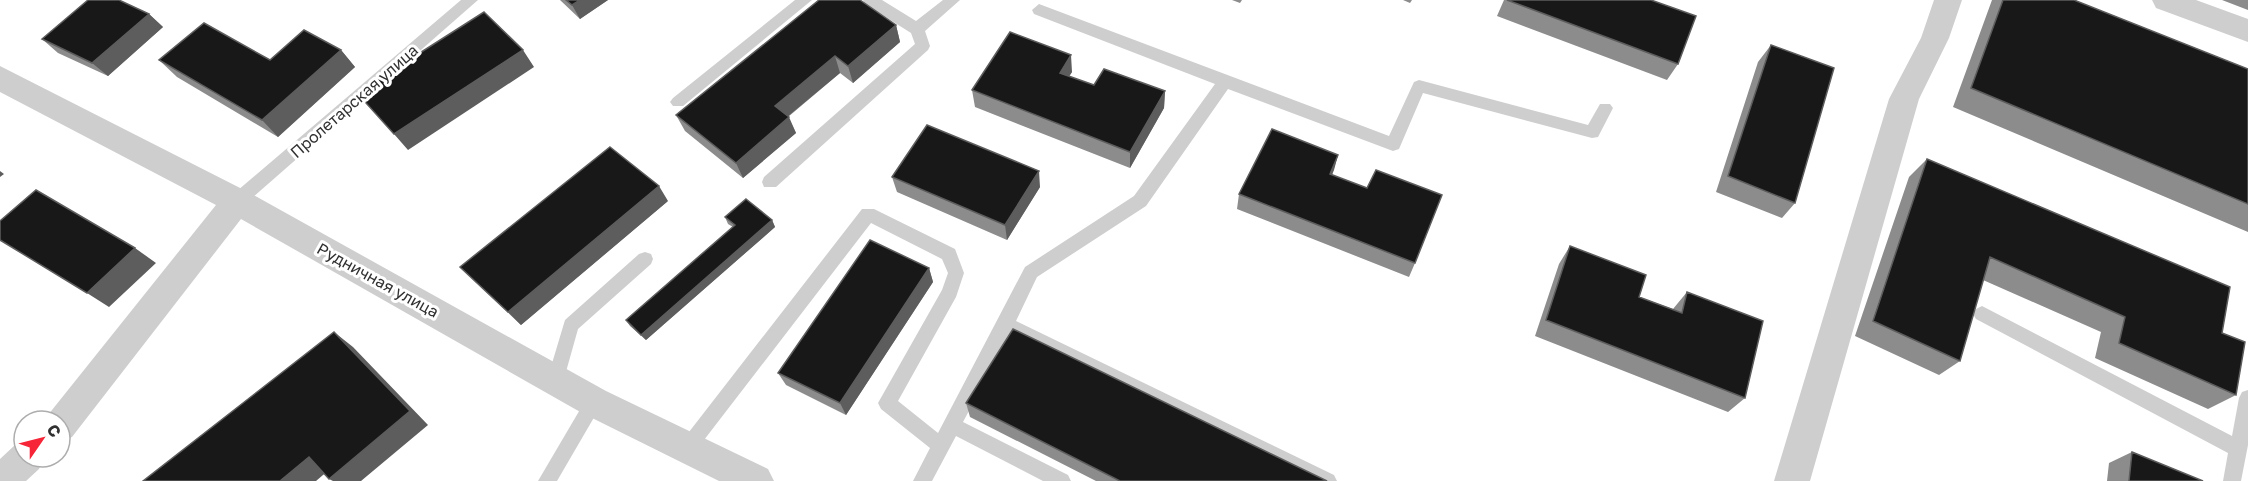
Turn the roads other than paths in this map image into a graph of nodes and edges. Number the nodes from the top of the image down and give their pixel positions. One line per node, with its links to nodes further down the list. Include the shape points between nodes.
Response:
1 (471, 0): 15 (lane, Пролетарская улица)
2 (805, 0): 12 (lane)
3 (870, 0): 8 (lane)
4 (953, 0): 8 (lane)
5 (1948, 0): 34 (street, via 1935,38 1904,99)
6 (2166, 0): 9 (street)
7 (1039, 9): 11 (lane)
8 (917, 28): 14 (lane, via 923,46)
9 (2248, 31)
10 (0, 78): 15 (street, Рудничная улица)
11 (1225, 82): 13 (lane, via 1393,144 1419,86 1592,132); 18 (lane, via 1140,201 1031,272)
12 (678, 102)
13 (1605, 108)
14 (770, 182)
15 (237, 201): 19 (street, Рудничная улица); 22 (street)
16 (645, 259): 19 (lane, via 571,325)
17 (1982, 314): 26 (lane)
18 (1006, 324): 23 (lane); 33 (lane)
19 (556, 380): 21 (street, Рудничная улица)
20 (2248, 398): 26 (lane)
21 (594, 402): 25 (street, Рудничная улица); 29 (lane)
22 (72, 414)
23 (952, 426): 24 (lane); 32 (lane)
24 (941, 446): 25 (lane, via 887,403 957,273 949,254 868,214); 31 (lane)
25 (688, 447): 30 (street, Рудничная улица)
26 (2238, 449): 35 (lane)
27 (14, 469): 28 (street)
28 (1, 481)
29 (547, 481)
30 (756, 481)
31 (922, 481)
32 (1062, 481)
33 (1328, 481)
34 (1792, 481)
35 (2232, 481)

